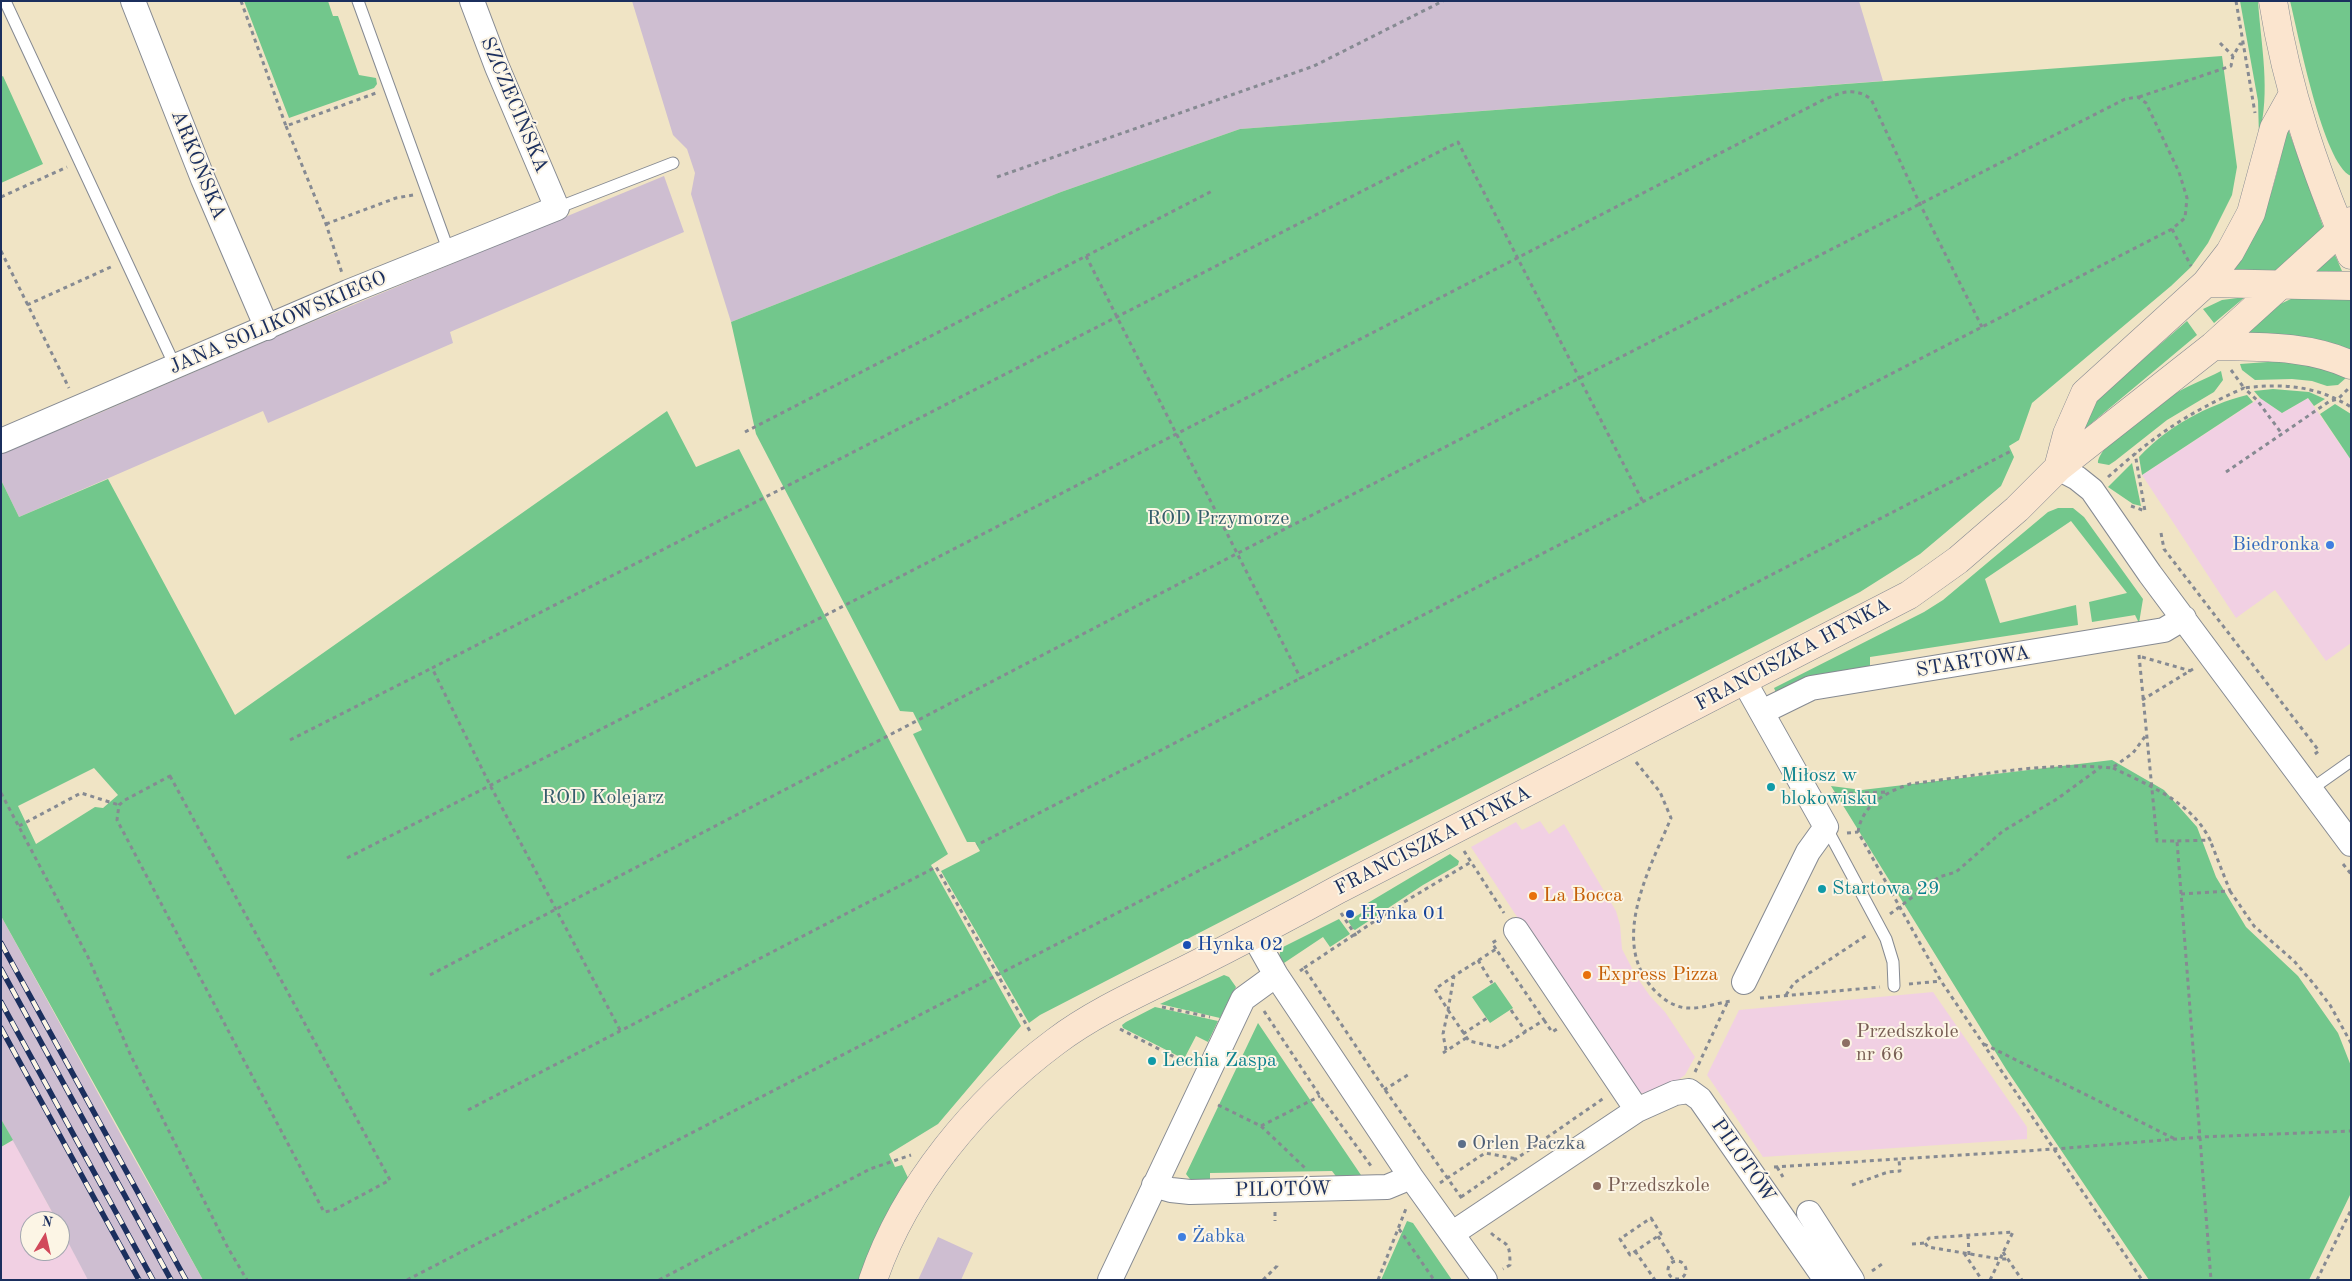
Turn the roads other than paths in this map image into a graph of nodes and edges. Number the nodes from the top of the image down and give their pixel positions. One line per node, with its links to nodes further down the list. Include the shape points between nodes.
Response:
1 (6, 1): 17 (lane)
2 (133, 1): 14 (street, ARKOŃSKA, via 203,180)
3 (358, 1): 10 (lane)
4 (472, 1): 8 (street, SZCZECIŃSKA)
5 (2273, 1): 6 (street)
6 (2292, 94): 9 (street, via 2312,158); 11 (street, via 2274,128 2251,213 2230,252)
7 (673, 163): 8 (lane)
8 (557, 208): 10 (street, JANA SOLIKOWSKIEGO)
9 (2347, 236): 12 (street, FRANCISZKA HYNKA)
10 (449, 252): 14 (street, JANA SOLIKOWSKIEGO)
11 (2200, 278): 12 (street); 19 (street, via 2085,393 2067,434)
12 (2282, 284): 13 (street); 15 (street, FRANCISZKA HYNKA)
13 (2351, 286)
14 (267, 328): 17 (street, JANA SOLIKOWSKIEGO)
15 (2221, 356): 16 (street, via 2290,348 2336,358); 19 (street, FRANCISZKA HYNKA)
16 (2351, 365)
17 (175, 366): 18 (street, JANA SOLIKOWSKIEGO)
18 (1, 441)
19 (2058, 468): 20 (street, via 2092,490); 21 (street, FRANCISZKA HYNKA, via 2017,509 1935,578)
20 (2184, 618): 22 (street, STARTOWA, via 2164,630 1811,688); 24 (street)
21 (1744, 680): 22 (street); 28 (street, FRANCISZKA HYNKA)
22 (1762, 712): 25 (street)
23 (2351, 761): 24 (lane)
24 (2310, 790): 26 (street)
25 (1833, 830): 30 (lane, via 1886,939 1893,962); 31 (street, via 1808,852)
26 (2351, 844)
27 (1516, 930): 32 (street)
28 (1254, 936): 29 (street); 38 (street, FRANCISZKA HYNKA, via 1092,1018 1041,1053 981,1108 945,1151 910,1200)
29 (1287, 973): 33 (street, via 1362,1104); 34 (street, via 1243,999)
30 (1894, 986)
31 (1746, 994)
32 (1637, 1110): 36 (street, PILOTÓW); 40 (street, PILOTÓW, via 1675,1093 1689,1092 1700,1099)
33 (1410, 1177): 34 (street, PILOTÓW, via 1387,1187 1190,1192); 36 (street)
34 (1154, 1185): 39 (street)
35 (1809, 1212): 41 (street)
36 (1453, 1233): 37 (street)
37 (1490, 1278)
38 (873, 1280)
39 (1110, 1280)
40 (1826, 1280)
41 (1852, 1280)

